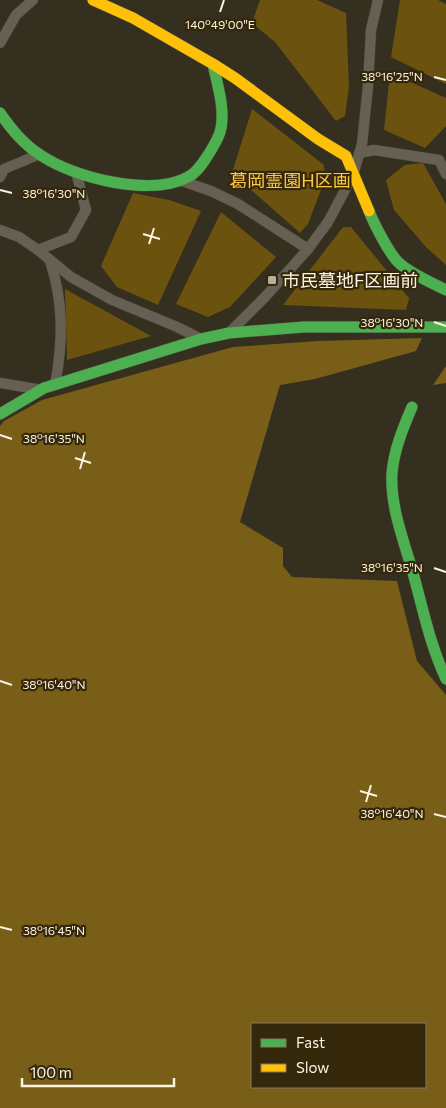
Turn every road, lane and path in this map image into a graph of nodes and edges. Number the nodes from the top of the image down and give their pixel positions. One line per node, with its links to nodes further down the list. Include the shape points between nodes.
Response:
1 (33, 0): 4 (street, via 16,15)
2 (94, 0): 5 (street, via 134,18)
3 (378, 0): 7 (street, via 371,30)
4 (0, 43)
5 (213, 64): 12 (street, via 346,156); 14 (street, via 220,99 221,129 206,159 189,177)
6 (0, 113): 8 (street, via 24,144)
7 (359, 153): 9 (street, via 374,150); 12 (street)
8 (40, 154): 10 (street, via 58,166); 13 (street, via 4,169)
9 (442, 156): 11 (street)
10 (76, 172): 14 (street, via 94,179 127,184 163,185); 17 (street, via 86,210 72,237)
11 (446, 174)
12 (353, 175): 16 (street, via 328,222); 19 (street, via 375,226 398,262)
13 (0, 177)
14 (180, 180): 16 (street, via 238,204)
15 (0, 230): 17 (street, via 19,237)
16 (308, 249): 21 (street)
17 (38, 250): 18 (street)
18 (50, 261): 22 (street, via 112,300); 24 (street, via 60,298 62,322)
19 (446, 290)
20 (446, 327): 21 (street, via 304,327)
21 (229, 333): 22 (street)
22 (201, 339): 24 (street)
23 (0, 383): 25 (street)
24 (54, 385): 25 (street)
25 (42, 390): 27 (street)
26 (412, 407): 28 (street, via 399,435 394,458 395,508 437,662)
27 (0, 414)
28 (446, 679)

